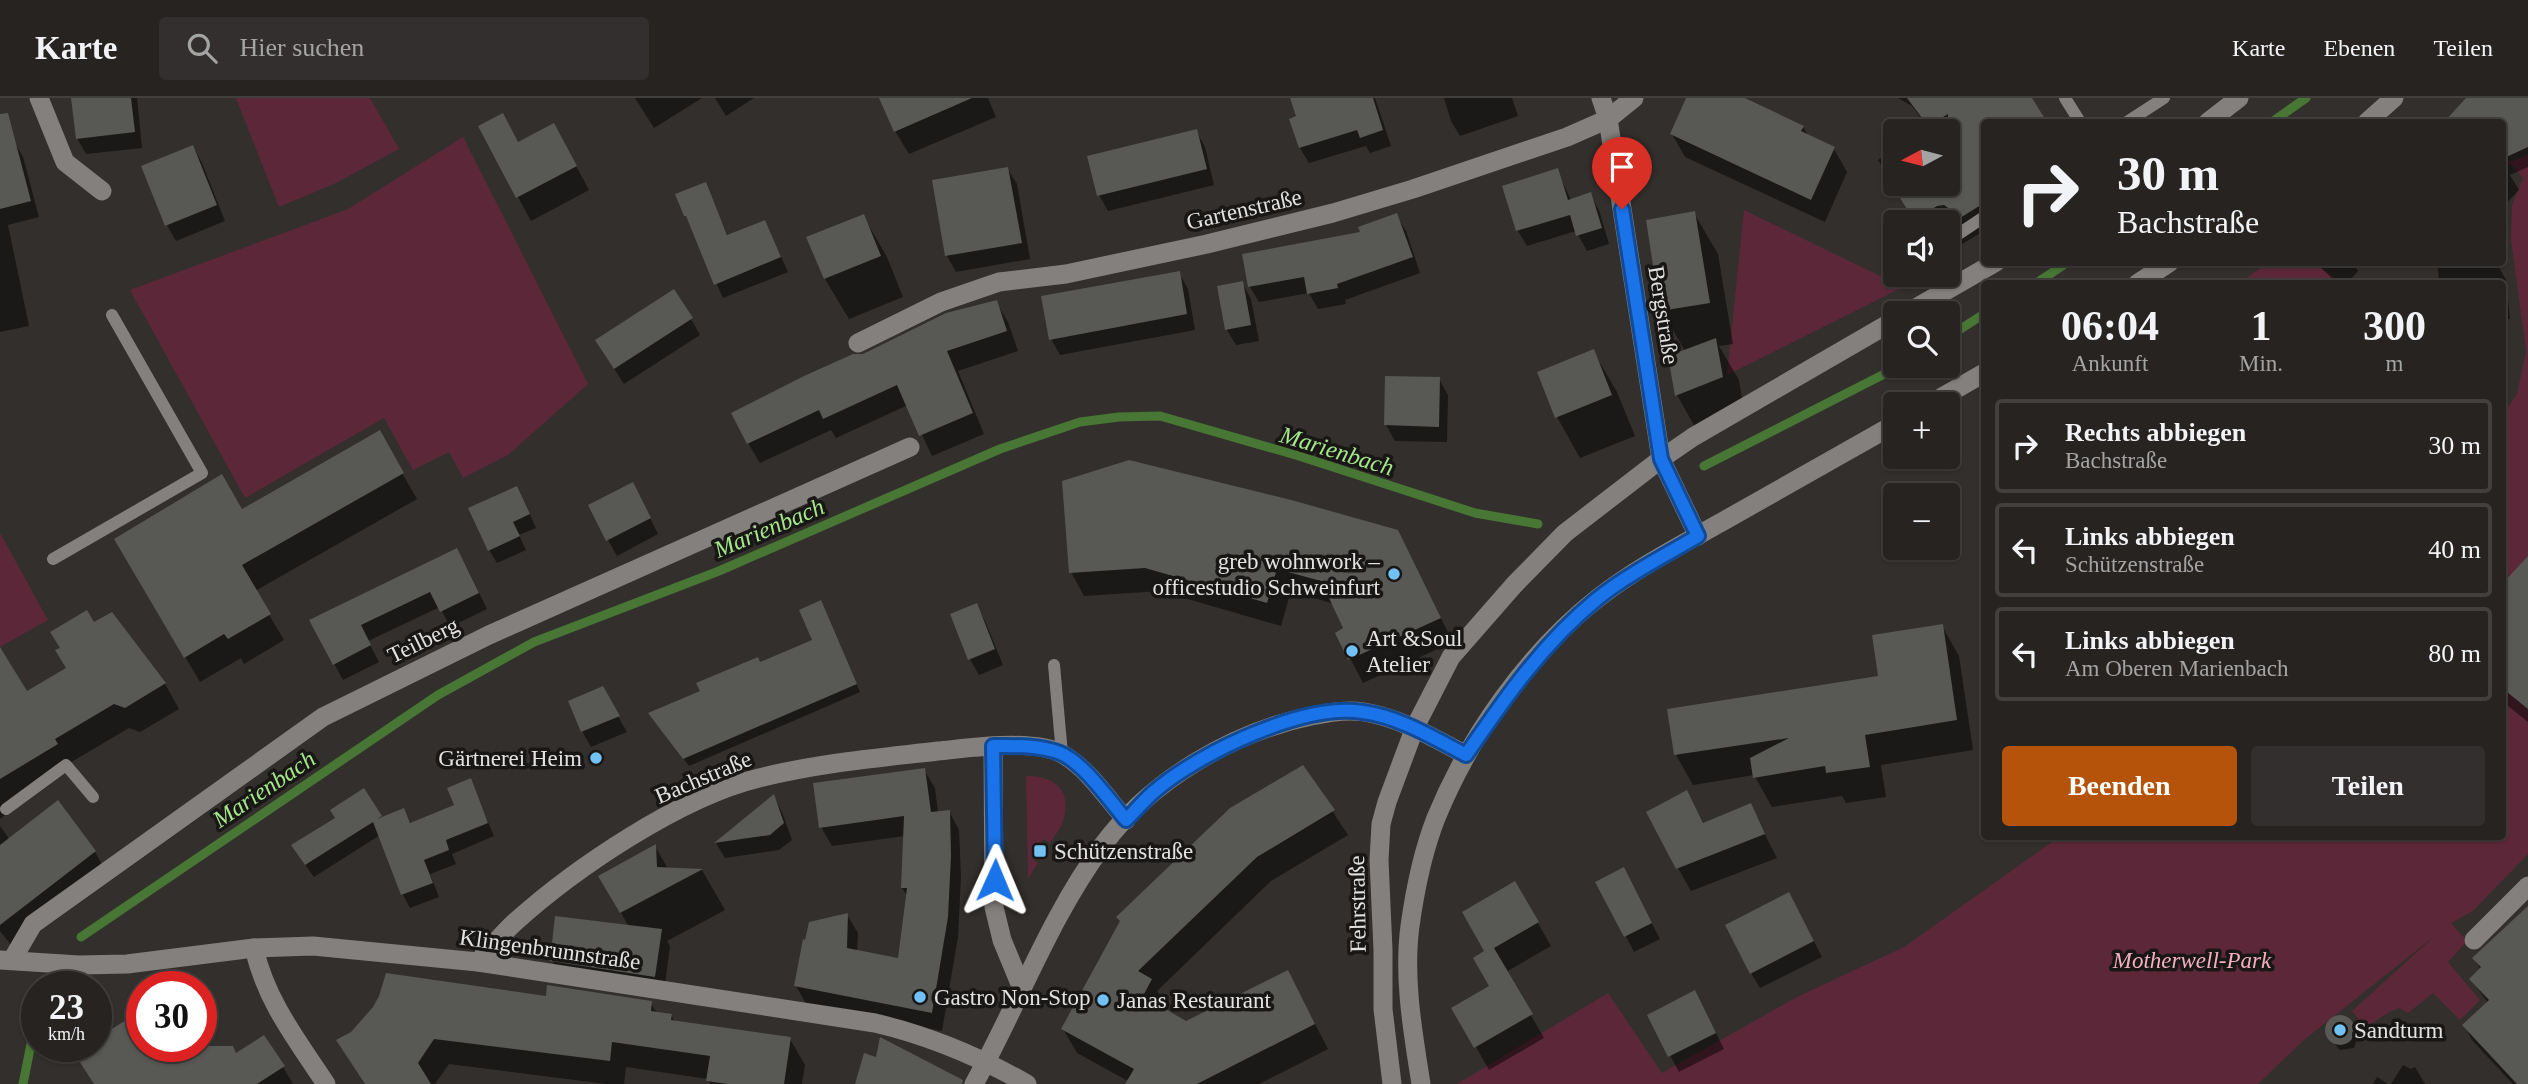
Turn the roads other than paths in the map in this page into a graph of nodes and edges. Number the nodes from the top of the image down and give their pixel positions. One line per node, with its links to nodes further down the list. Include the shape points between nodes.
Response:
1 (39, 98): 13 (street, via 65,162)
2 (1601, 98): 8 (street, Bergstraße)
3 (1633, 98): 8 (street, Gartenstraße)
4 (2065, 98): 9 (lane)
5 (2164, 98): 10 (lane)
6 (2394, 98): 12 (street)
7 (2235, 99): 11 (street)
8 (1608, 119): 24 (street, Gartenstraße, via 1475,169 1333,213 1066,274 999,282 942,302); 29 (street, Bergstraße)
9 (2078, 119)
10 (2132, 119)
11 (2212, 119)
12 (2370, 119)
13 (102, 191)
14 (1981, 219): 15 (lane)
15 (1960, 234)
16 (1989, 266): 20 (street)
17 (2165, 266): 18 (street)
18 (2143, 280)
19 (1937, 287): 20 (lane)
20 (1938, 296): 21 (street)
21 (1929, 301)
22 (112, 315): 31 (lane, via 202,473)
23 (1883, 327): 29 (street, Fehrstraße)
24 (858, 343)
25 (1981, 375): 26 (street)
26 (1951, 392)
27 (1883, 431): 30 (street)
28 (910, 447): 43 (street, Teilberg, via 513,624 323,717 33,924)
29 (1661, 459): 30 (street, Bergstraße); 33 (street, Fehrstraße, via 1565,533 1506,594 1451,657)
30 (1698, 536): 36 (street, via 1599,598 1557,635 1506,696)
31 (53, 559)
32 (1054, 665): 35 (lane)
33 (1415, 727): 36 (street); 39 (street, via 1346,710 1268,728 1191,766 1157,789); 50 (street, Fehrstraße, via 1381,824 1382,1009)
34 (993, 746): 35 (street, Bachstraße); 44 (street, Bachstraße, via 837,762 727,788 635,835 550,893); 45 (street, via 995,907 1002,940)
35 (1062, 754): 39 (street)
36 (1466, 755): 51 (street, via 1436,819 1410,928 1412,1030)
37 (93, 797): 38 (lane, via 66,765)
38 (6, 809)
39 (1126, 820): 45 (street, via 1078,884)
40 (2528, 886): 41 (street)
41 (2474, 940)
42 (254, 948): 43 (street, Klingenbrunnstraße, via 127,964); 44 (street, Klingenbrunnstraße, via 313,946); 47 (street, via 272,1001)
43 (6, 960)
44 (478, 962): 46 (street, Klingenbrunnstraße, via 875,1023)
45 (1021, 986): 46 (street)
46 (987, 1061): 48 (street); 49 (street, Klingenbrunnstraße)
47 (326, 1084)
48 (974, 1084)
49 (1027, 1084)
50 (1392, 1084)
51 (1421, 1084)

